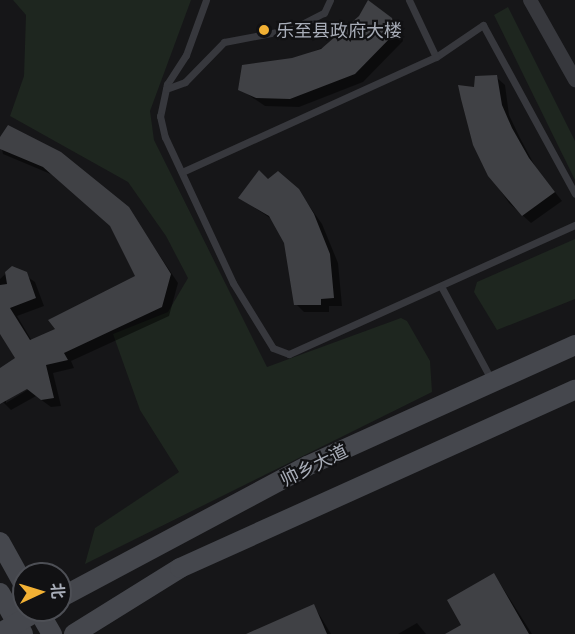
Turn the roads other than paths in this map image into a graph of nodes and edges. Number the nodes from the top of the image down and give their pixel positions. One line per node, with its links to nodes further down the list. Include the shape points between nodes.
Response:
1 (206, 0): 7 (lane, via 186,55)
2 (330, 0): 7 (lane, via 324,13 292,29 224,42 185,82)
3 (409, 0): 5 (lane)
4 (530, 0): 6 (street)
5 (436, 57): 8 (lane); 9 (lane, via 483,25)
6 (575, 80)
7 (166, 89): 8 (lane, via 160,116)
8 (182, 172): 11 (lane, via 233,283 273,348 289,354)
9 (575, 194)
10 (575, 225): 11 (lane)
11 (442, 288): 13 (lane)
12 (575, 345): 13 (main road, 帅乡大道)
13 (494, 384): 17 (main road, 帅乡大道, via 307,466)
14 (575, 390): 20 (main road, 帅乡大道, via 180,568)
15 (0, 542): 16 (main road)
16 (12, 564)
17 (72, 592)
18 (0, 593): 19 (main road)
19 (13, 630)
20 (74, 634)

